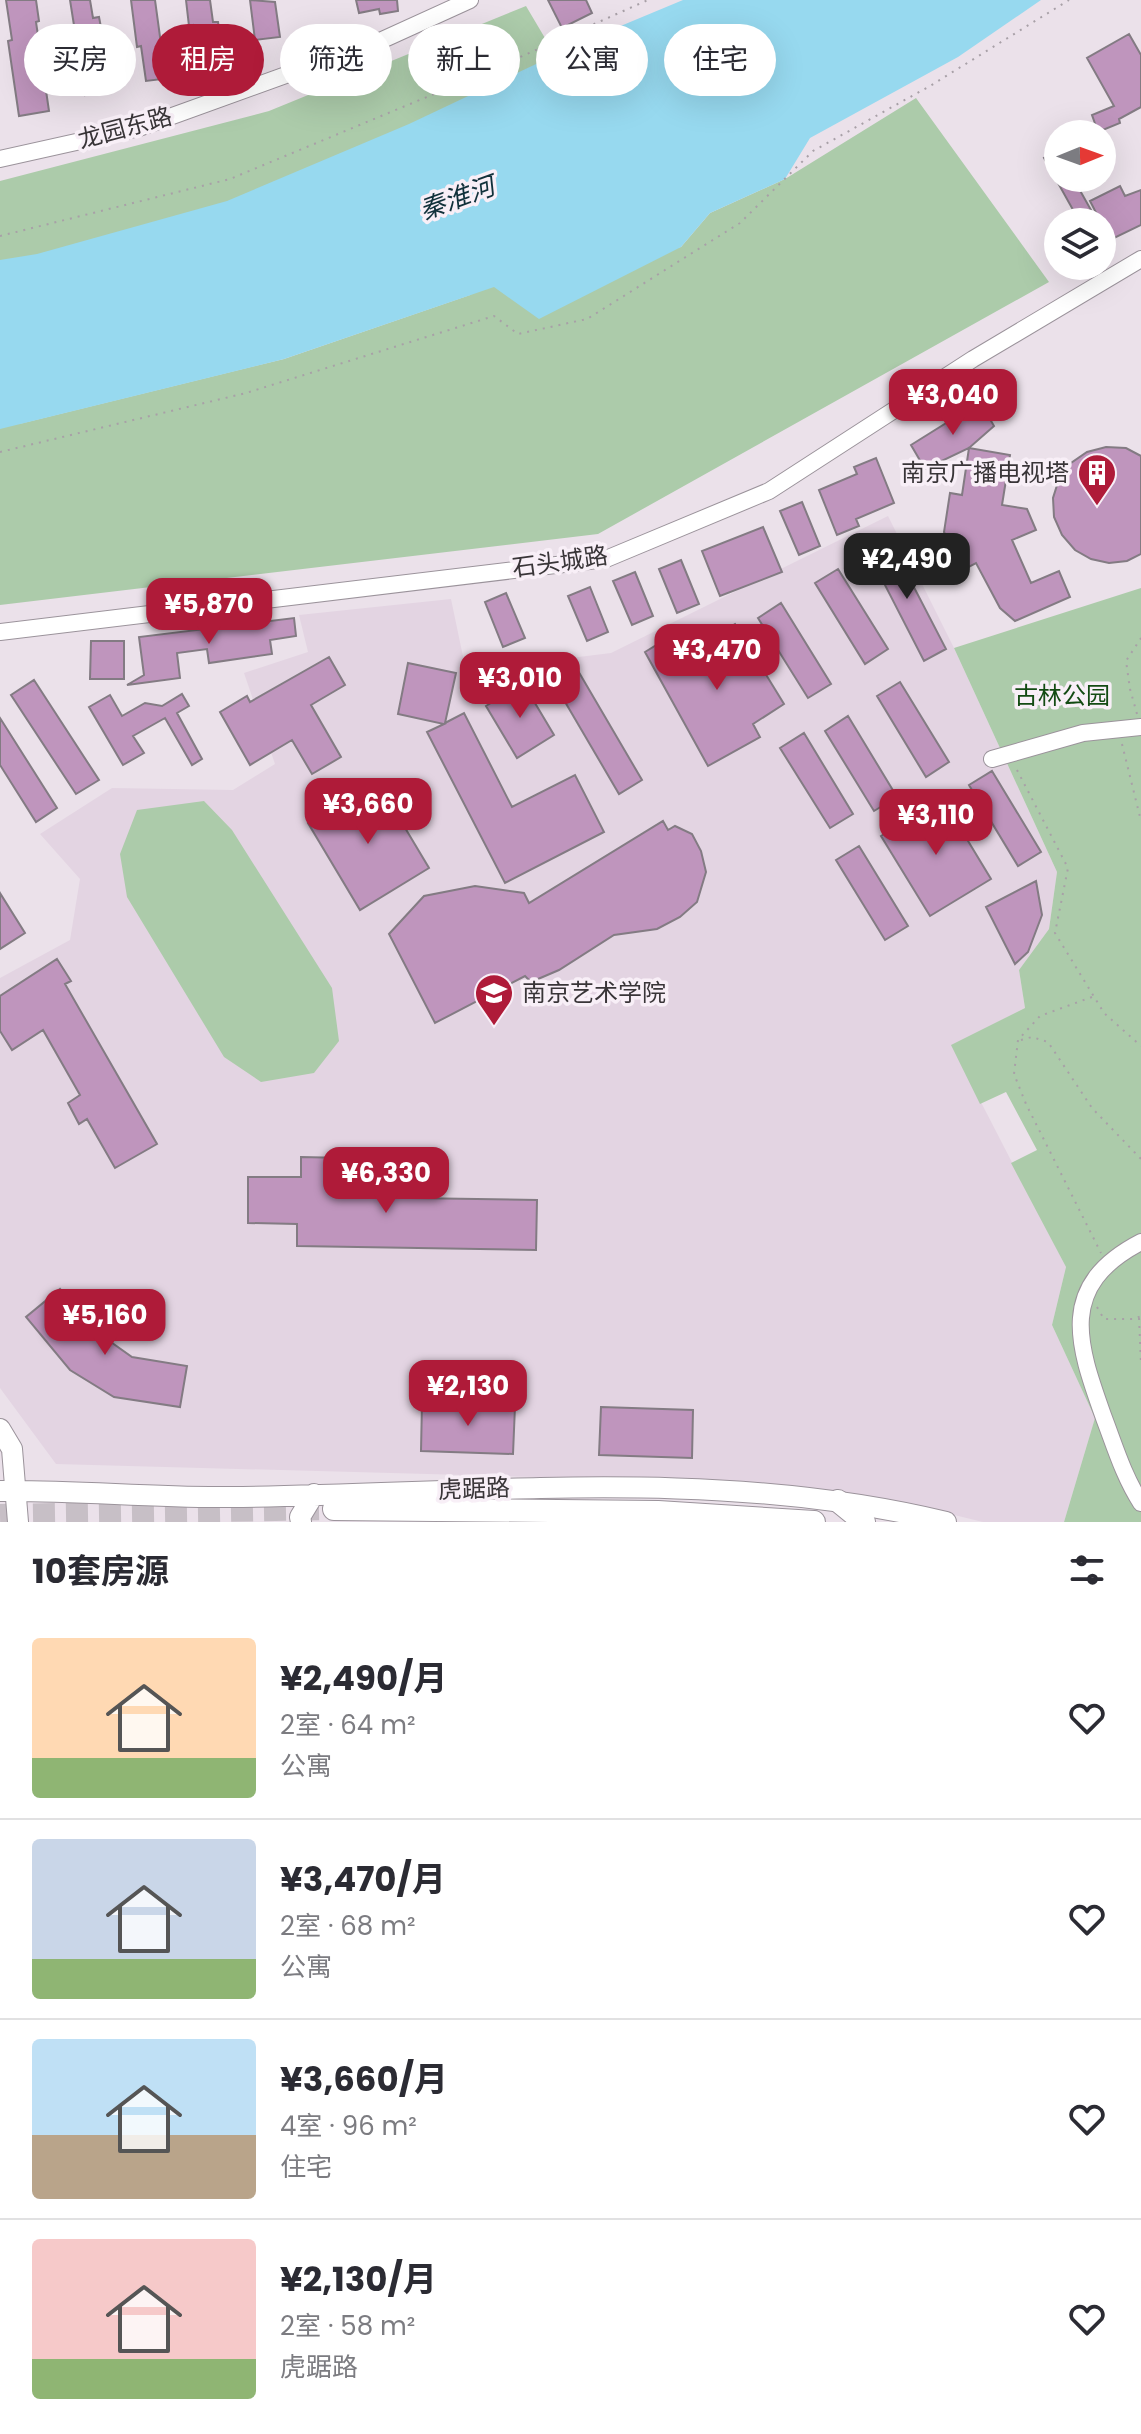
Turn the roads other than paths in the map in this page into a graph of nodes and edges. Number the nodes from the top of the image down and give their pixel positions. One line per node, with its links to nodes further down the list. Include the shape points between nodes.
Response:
1 (470, 0): 2 (street, 龙园东路, via 380,41 139,128)
2 (0, 159)
3 (1141, 259): 4 (street, 石头城路, via 973,359 769,491 606,559)
4 (0, 632)
5 (1141, 726): 6 (street, via 1083,733)
6 (1000, 757)
7 (1141, 1242): 12 (street, via 1093,1284 1078,1326 1121,1463)
8 (0, 1429): 9 (main road, via 12,1449)
9 (5, 1487): 10 (main road, 虎踞路, via 229,1497); 14 (main road)
10 (314, 1494): 11 (main road, 虎踞路, via 581,1485 733,1489); 15 (main road)
11 (838, 1501): 17 (highway); 18 (main road, 虎踞路)
12 (1141, 1503)
13 (334, 1509): 16 (highway, via 658,1512)
14 (18, 1522)
15 (301, 1522)
16 (814, 1522)
17 (864, 1522)
18 (946, 1522)

